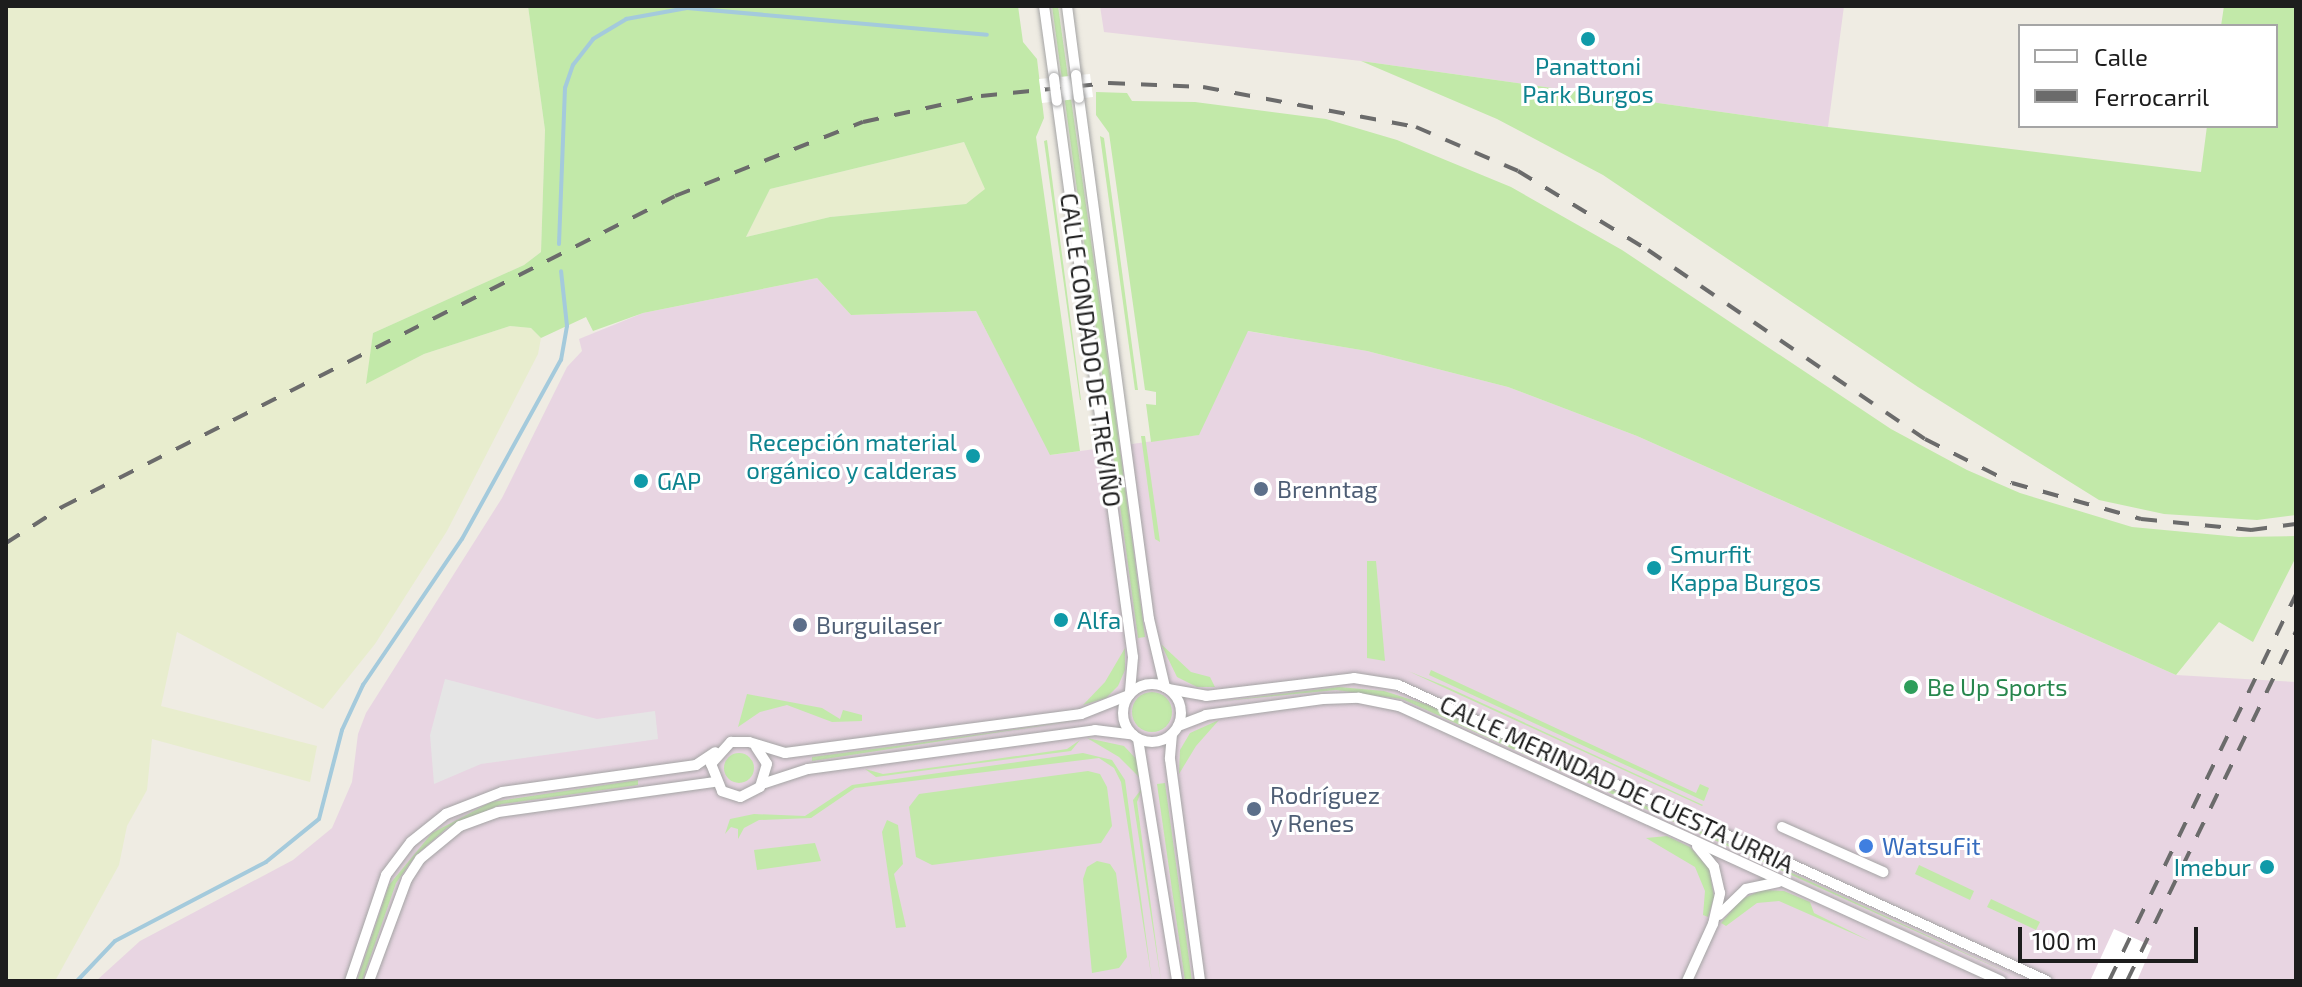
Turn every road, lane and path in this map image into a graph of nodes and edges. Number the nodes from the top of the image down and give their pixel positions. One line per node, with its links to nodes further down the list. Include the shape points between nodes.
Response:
1 (1044, 6): 4 (street, CALLE CONDADO DE TREVIÑO, bridge, via 1133,657)
2 (1067, 6): 3 (street, CALLE CONDADO DE TREVIÑO, bridge, via 1152,641)
3 (1167, 688): 4 (street, via 1145,685); 5 (street, via 1180,707); 22 (street, CALLE MERINDAD DE CUESTA URRIA, via 1206,696 1354,678 1398,685)
4 (1130, 694): 6 (street, via 1123,715); 7 (street, via 1081,714 785,753)
5 (1175, 730): 6 (street, via 1158,742); 12 (street, CALLE MERINDAD DE CUESTA URRIA, via 1209,714 1323,699 1384,702); 19 (street, via 1170,759)
6 (1135, 737): 10 (street, via 1095,730 808,769 775,776); 18 (street)
7 (756, 747): 8 (street, via 741,741); 10 (street, via 767,764)
8 (720, 748): 9 (street, via 711,764); 16 (street, via 696,765 502,792 446,814 411,842 386,875)
9 (714, 782): 10 (street, via 733,796); 17 (street, via 498,812 460,826 420,859 407,879)
10 (760, 787)
11 (1782, 827): 13 (street)
12 (1686, 837): 14 (street, CALLE MERINDAD DE CUESTA URRIA); 15 (street, via 1717,873 1720,893)
13 (1883, 872)
14 (1786, 883): 15 (street, via 1746,889); 21 (street, CALLE MERINDAD DE CUESTA URRIA)
15 (1713, 924): 20 (street)
16 (350, 981)
17 (369, 981)
18 (1177, 981)
19 (1200, 981)
20 (1687, 981)
21 (2001, 981)
22 (2047, 981)

